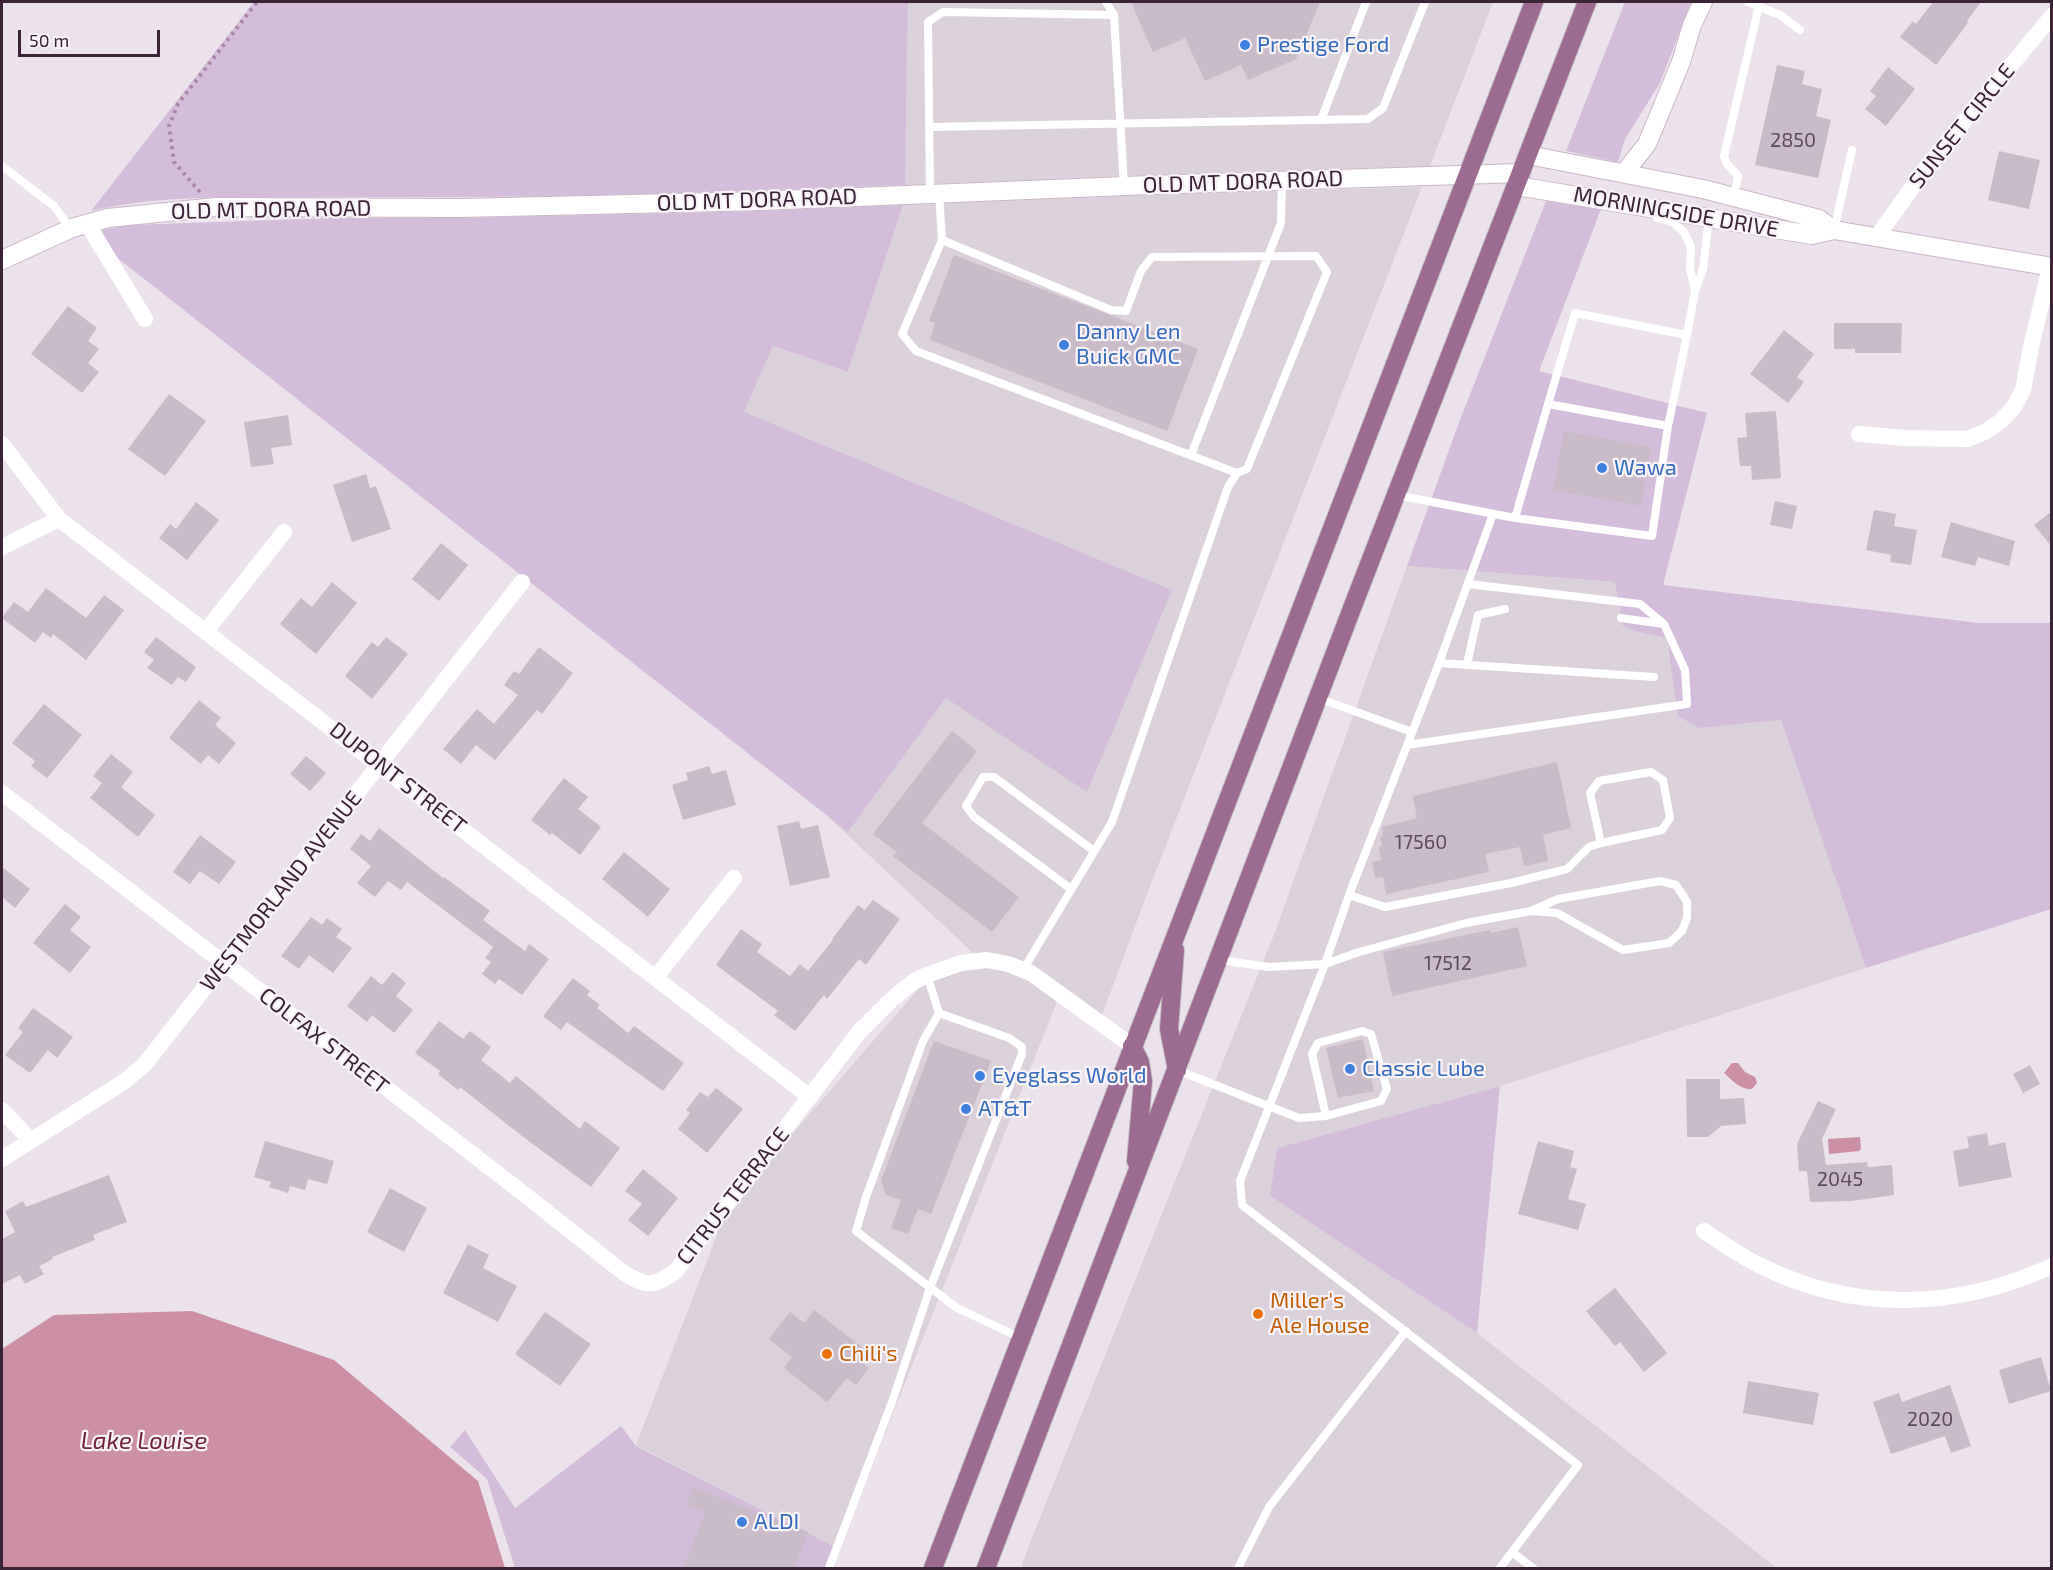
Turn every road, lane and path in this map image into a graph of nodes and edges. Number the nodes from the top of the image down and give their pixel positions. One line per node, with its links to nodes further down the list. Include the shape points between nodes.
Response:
1 (257, 2): 28 (path, via 178,104 169,126 174,162)
2 (1106, 2): 10 (lane)
3 (1366, 2): 13 (lane)
4 (1425, 2): 13 (lane, via 1383,108 1368,119)
5 (1534, 2): 20 (main road)
6 (1587, 2): 17 (main road)
7 (1703, 2): 19 (street, via 1647,144)
8 (1748, 2): 9 (lane)
9 (1759, 6): 12 (lane); 26 (lane, via 1724,156 1738,176)
10 (1114, 15): 14 (lane); 15 (lane, via 943,12 928,22)
11 (2052, 16): 32 (street, SUNSET CIRCLE, via 1932,160)
12 (1800, 30)
13 (1321, 120): 14 (lane)
14 (1120, 124): 15 (lane); 23 (lane)
15 (929, 127): 25 (lane)
16 (1852, 150): 31 (lane)
17 (1528, 155): 19 (street, MORNINGSIDE DRIVE); 21 (main road)
18 (2, 166): 30 (lane)
19 (1624, 173): 24 (street, MORNINGSIDE DRIVE)
20 (1467, 176): 21 (street, OLD MT DORA ROAD); 22 (street, OLD MT DORA ROAD); 72 (main road)
21 (1519, 180): 27 (street, MORNINGSIDE DRIVE); 46 (main road)
22 (1282, 181): 23 (street, OLD MT DORA ROAD); 34 (lane, via 1281,223)
23 (1124, 186): 25 (street, OLD MT DORA ROAD)
24 (1714, 192): 26 (street, MORNINGSIDE DRIVE); 29 (street)
25 (934, 194): 28 (street, OLD MT DORA ROAD, via 473,207); 33 (lane)
26 (1734, 198): 31 (street, MORNINGSIDE DRIVE, via 1819,219)
27 (1601, 199): 29 (street, MORNINGSIDE DRIVE); 37 (lane, via 1605,206 1672,222 1684,232 1691,247)
28 (216, 207): 30 (street, OLD MT DORA ROAD, via 108,218)
29 (1709, 218): 31 (street, MORNINGSIDE DRIVE, via 1812,235); 37 (lane, via 1703,269)
30 (79, 226): 35 (street, OLD MT DORA ROAD); 38 (street)
31 (1834, 230): 32 (street, MORNINGSIDE DRIVE)
32 (1876, 238): 36 (street, MORNINGSIDE DRIVE)
33 (942, 240): 34 (lane, via 1111,310 1126,311 1141,271 1152,257); 44 (lane, via 902,334 916,351)
34 (1270, 256): 44 (lane); 45 (lane, via 1316,256 1327,272 1247,469)
35 (2, 260)
36 (2051, 267): 42 (street, via 2024,390 2001,421 1968,439)
37 (1695, 291): 39 (lane)
38 (145, 319)
39 (1686, 335): 40 (lane, via 1575,313); 41 (lane)
40 (1548, 404): 41 (lane); 48 (lane)
41 (1668, 426): 48 (lane, via 1652,536)
42 (1859, 434)
43 (2, 444): 49 (street, DUPONT STREET)
44 (1191, 455): 45 (lane)
45 (1237, 473): 67 (lane, via 1228,488 1112,822)
46 (1396, 495): 47 (lane); 61 (main road)
47 (1493, 514): 48 (lane); 53 (lane)
48 (1515, 518)
49 (59, 519): 51 (street); 57 (street, DUPONT STREET)
50 (284, 532): 57 (street)
51 (2, 547)
52 (522, 582): 64 (street, WESTMORLAND AVENUE)
53 (1468, 584): 56 (lane, via 1640,604); 58 (lane)
54 (1505, 609): 59 (lane, via 1479,615)
55 (1620, 618): 56 (lane)
56 (1664, 624): 63 (lane, via 1685,670 1688,704)
57 (206, 631): 64 (street, DUPONT STREET)
58 (1439, 663): 59 (lane); 62 (lane)
59 (1467, 664): 60 (lane)
60 (1654, 676)
61 (1318, 698): 62 (lane); 73 (main road)
62 (1412, 732): 63 (lane)
63 (1407, 746): 70 (lane)
64 (380, 764): 74 (street, WESTMORLAND AVENUE); 78 (street, DUPONT STREET)
65 (2, 793): 74 (street, COLFAX STREET)
66 (1601, 843): 66 (lane, via 1662,830 1670,818 1663,780 1651,772 1599,781 1590,792); 70 (lane, via 1589,847 1567,869 1511,883 1385,907)
67 (1094, 851): 69 (lane); 69 (lane, via 994,777 983,777 966,806 974,817)
68 (734, 878): 78 (street)
69 (1071, 889): 76 (lane)
70 (1349, 895): 75 (lane)
71 (1531, 910): 71 (lane, via 1557,913 1623,950 1669,943 1682,931 1688,918 1687,902 1676,885 1660,881 1558,899); 75 (lane, via 1466,923)
72 (1177, 930): 80 (main road); 81 (main road, via 1169,1029)
73 (1219, 960): 75 (lane, via 1269,967); 81 (main road)
74 (225, 964): 86 (street, WESTMORLAND AVENUE, via 145,1064); 91 (street, COLFAX STREET, via 624,1274)
75 (1325, 964): 83 (lane)
76 (1023, 970): 77 (street, CITRUS TERRACE, via 987,960 961,963); 80 (street, CITRUS TERRACE, via 1047,983)
77 (927, 975): 79 (lane); 82 (street, CITRUS TERRACE, via 892,999 860,1031)
78 (656, 977): 82 (street, DUPONT STREET)
79 (939, 1013): 92 (lane, via 924,1041 856,1231); 92 (lane, via 1009,1038 1022,1047 1022,1054)
80 (1132, 1046): 88 (main road, via 1143,1081); 94 (main road)
81 (1177, 1070): 83 (lane); 88 (main road)
82 (810, 1097): 91 (street, CITRUS TERRACE, via 675,1272)
83 (1269, 1106): 85 (lane, via 1299,1118); 93 (lane, via 1240,1181 1242,1205)
84 (2, 1110): 86 (street)
85 (1326, 1116): 85 (lane, via 1381,1101 1387,1089 1371,1034 1362,1031 1318,1043 1312,1054)
86 (30, 1141): 87 (street, WESTMORLAND AVENUE)
87 (2, 1160)
88 (1133, 1184): 98 (main road)
89 (1704, 1231): 90 (street, via 1778,1274 1881,1301 1959,1296 1995,1289)
90 (2052, 1266)
91 (649, 1285)
92 (930, 1288): 94 (lane, via 957,1308); 96 (lane)
93 (1406, 1331): 95 (lane, via 1578,1465); 99 (lane, via 1269,1507)
94 (1021, 1338): 97 (main road)
95 (1512, 1552): 100 (lane); 101 (lane)
96 (829, 1569)
97 (933, 1569)
98 (986, 1569)
99 (1238, 1569)
100 (1500, 1569)
101 (1533, 1569)

